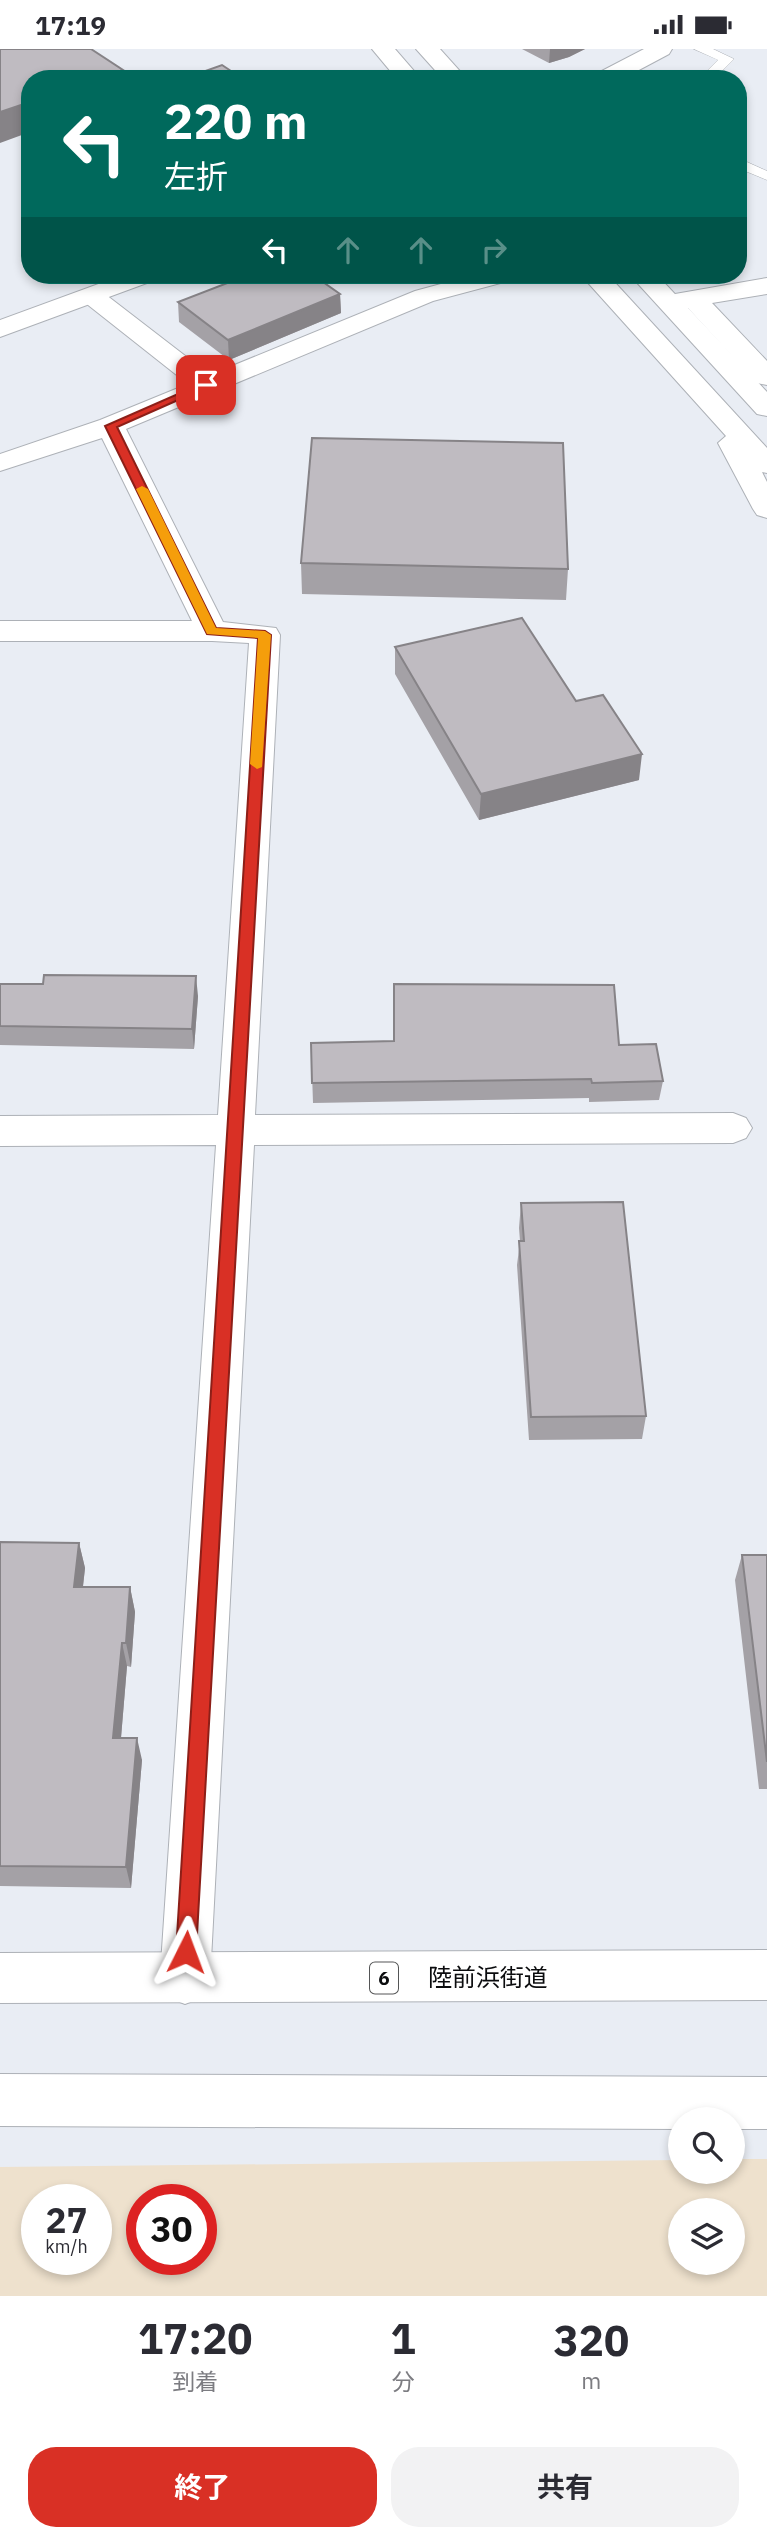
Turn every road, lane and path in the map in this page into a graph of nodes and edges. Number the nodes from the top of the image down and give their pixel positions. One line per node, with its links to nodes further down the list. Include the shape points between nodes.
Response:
1 (383, 49): 5 (main road)
2 (428, 49): 6 (main road)
3 (661, 49): 7 (main road)
4 (701, 49): 8 (lane, via 727,58)
5 (402, 70)
6 (448, 70)
7 (621, 70)
8 (715, 70)
9 (747, 166): 10 (lane)
10 (767, 176)
11 (123, 284): 16 (main road)
12 (469, 284): 20 (main road, via 424,296)
13 (602, 284): 21 (main road)
14 (656, 284): 17 (main road)
15 (767, 286): 17 (main road)
16 (92, 296): 18 (main road); 20 (main road)
17 (682, 301): 19 (main road); 22 (main road)
18 (0, 329)
19 (767, 377)
20 (206, 385): 23 (main road)
21 (710, 402): 25 (main road); 26 (main road)
22 (767, 408)
23 (110, 426): 24 (main road); 28 (main road)
24 (0, 463)
25 (767, 465)
26 (767, 509)
27 (0, 631): 28 (main road)
28 (212, 631): 30 (main road, via 265,635)
29 (733, 1128): 30 (main road)
30 (235, 1129): 31 (main road); 34 (main road)
31 (0, 1131)
32 (767, 1975): 34 (main road, 陸前浜街道 / 6)
33 (0, 1979): 34 (main road, 陸前浜街道 / 6)
34 (185, 1979)
35 (0, 2100): 36 (main road)
36 (767, 2103)

